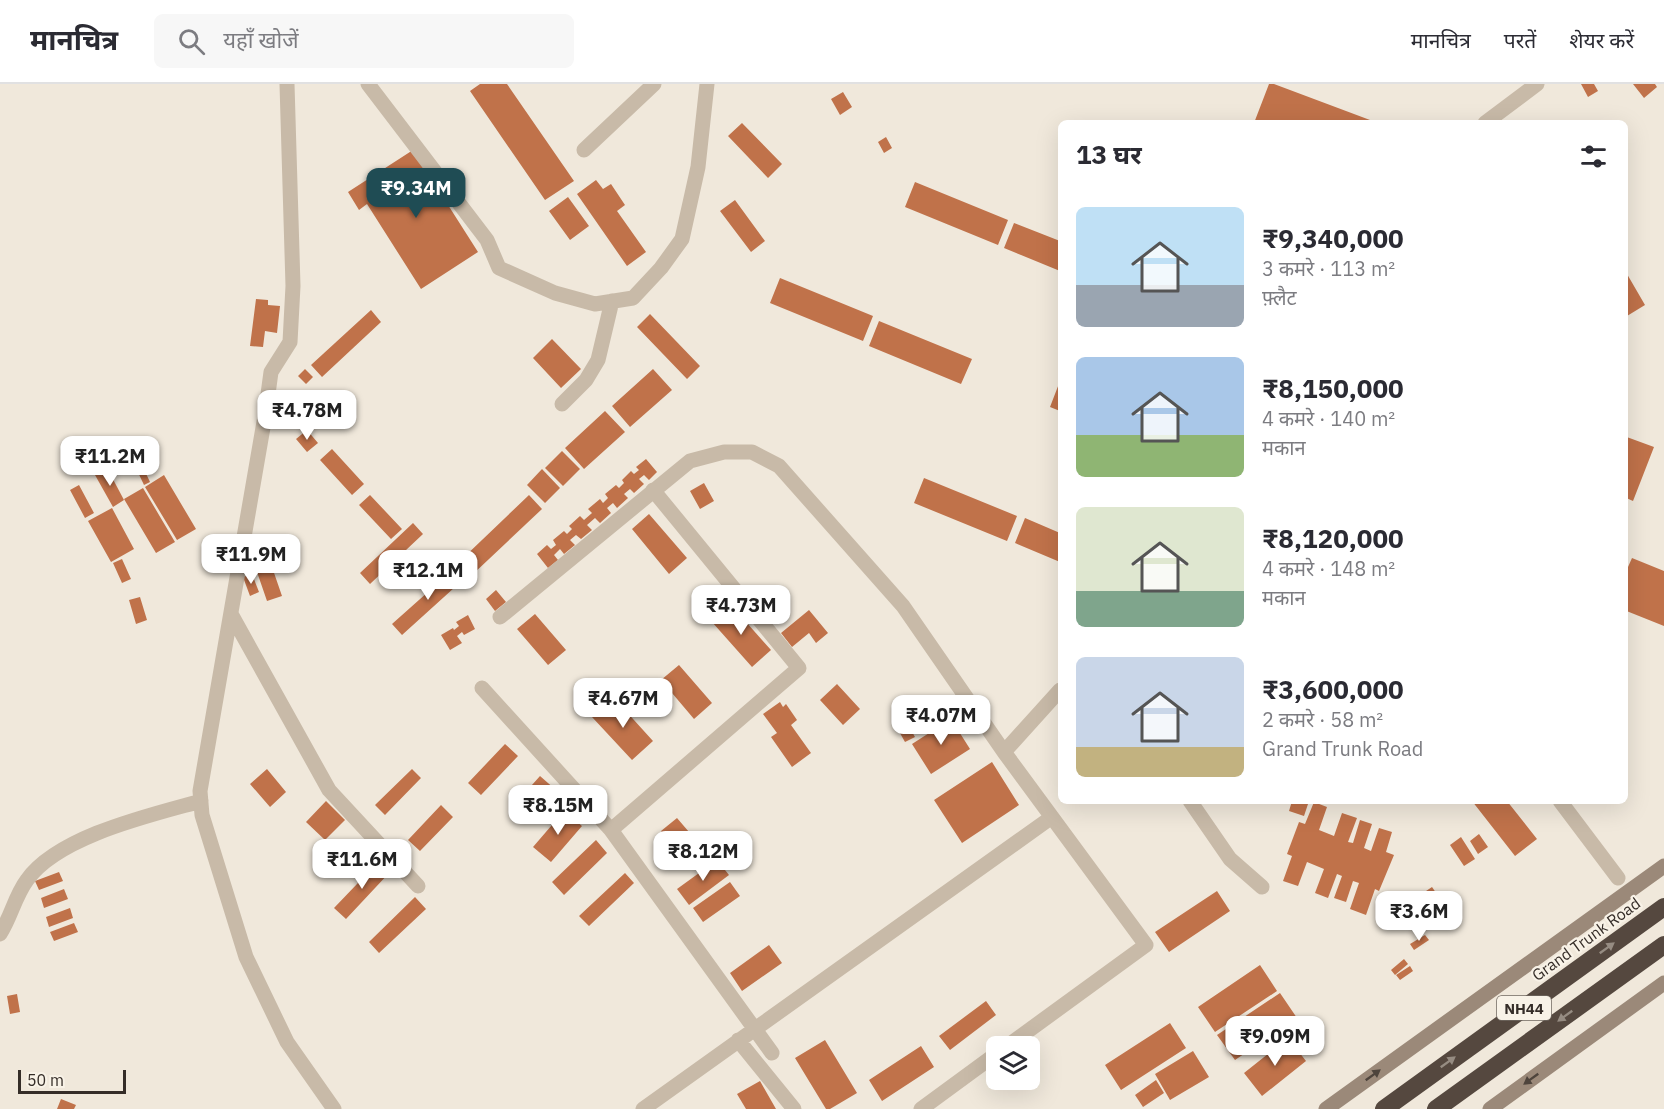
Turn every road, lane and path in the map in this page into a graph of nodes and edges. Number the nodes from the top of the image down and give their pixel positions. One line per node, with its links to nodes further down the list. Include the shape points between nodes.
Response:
1 (288, 84): 11 (street, via 293,285 290,342 271,372)
2 (368, 84): 8 (street, via 487,240 499,268 595,304)
3 (654, 84): 7 (street)
4 (707, 84): 8 (street, via 698,167 682,239 633,298)
5 (1537, 84): 6 (street)
6 (1489, 120)
7 (584, 150)
8 (612, 301): 9 (street, via 598,360 586,380)
9 (562, 404)
10 (653, 490): 12 (street); 15 (street, via 690,461 724,452 752,452 779,466 903,606); 20 (street, via 799,668)
11 (231, 614): 16 (street); 23 (street, via 329,790)
12 (500, 617)
13 (482, 688): 20 (street)
14 (1058, 692): 15 (street)
15 (1004, 752): 19 (street)
16 (201, 801): 26 (street, via 139,819 57,852 26,881); 34 (street, via 210,844 246,957 287,1042)
17 (1192, 804): 24 (street, via 1230,859)
18 (1562, 804): 22 (street)
19 (1052, 817): 29 (street); 30 (street, via 1146,945)
20 (611, 831): 29 (street)
21 (1664, 866): 38 (street, one-way to 21)
22 (1618, 878)
23 (418, 886)
24 (1262, 887)
25 (1664, 907): 39 (highway, Grand Trunk Road / NH44, one-way to 25)
26 (0, 934)
27 (1664, 945): 40 (highway, NH44, one-way to 40)
28 (1664, 983): 41 (street, one-way to 41)
29 (754, 1028): 31 (street); 32 (street)
30 (1021, 1036)
31 (738, 1040): 35 (street); 36 (street)
32 (772, 1053)
33 (986, 1061): 37 (street)
34 (334, 1109)
35 (643, 1109)
36 (794, 1109)
37 (921, 1109)
38 (1326, 1109)
39 (1384, 1109)
40 (1436, 1109)
41 (1490, 1109)

